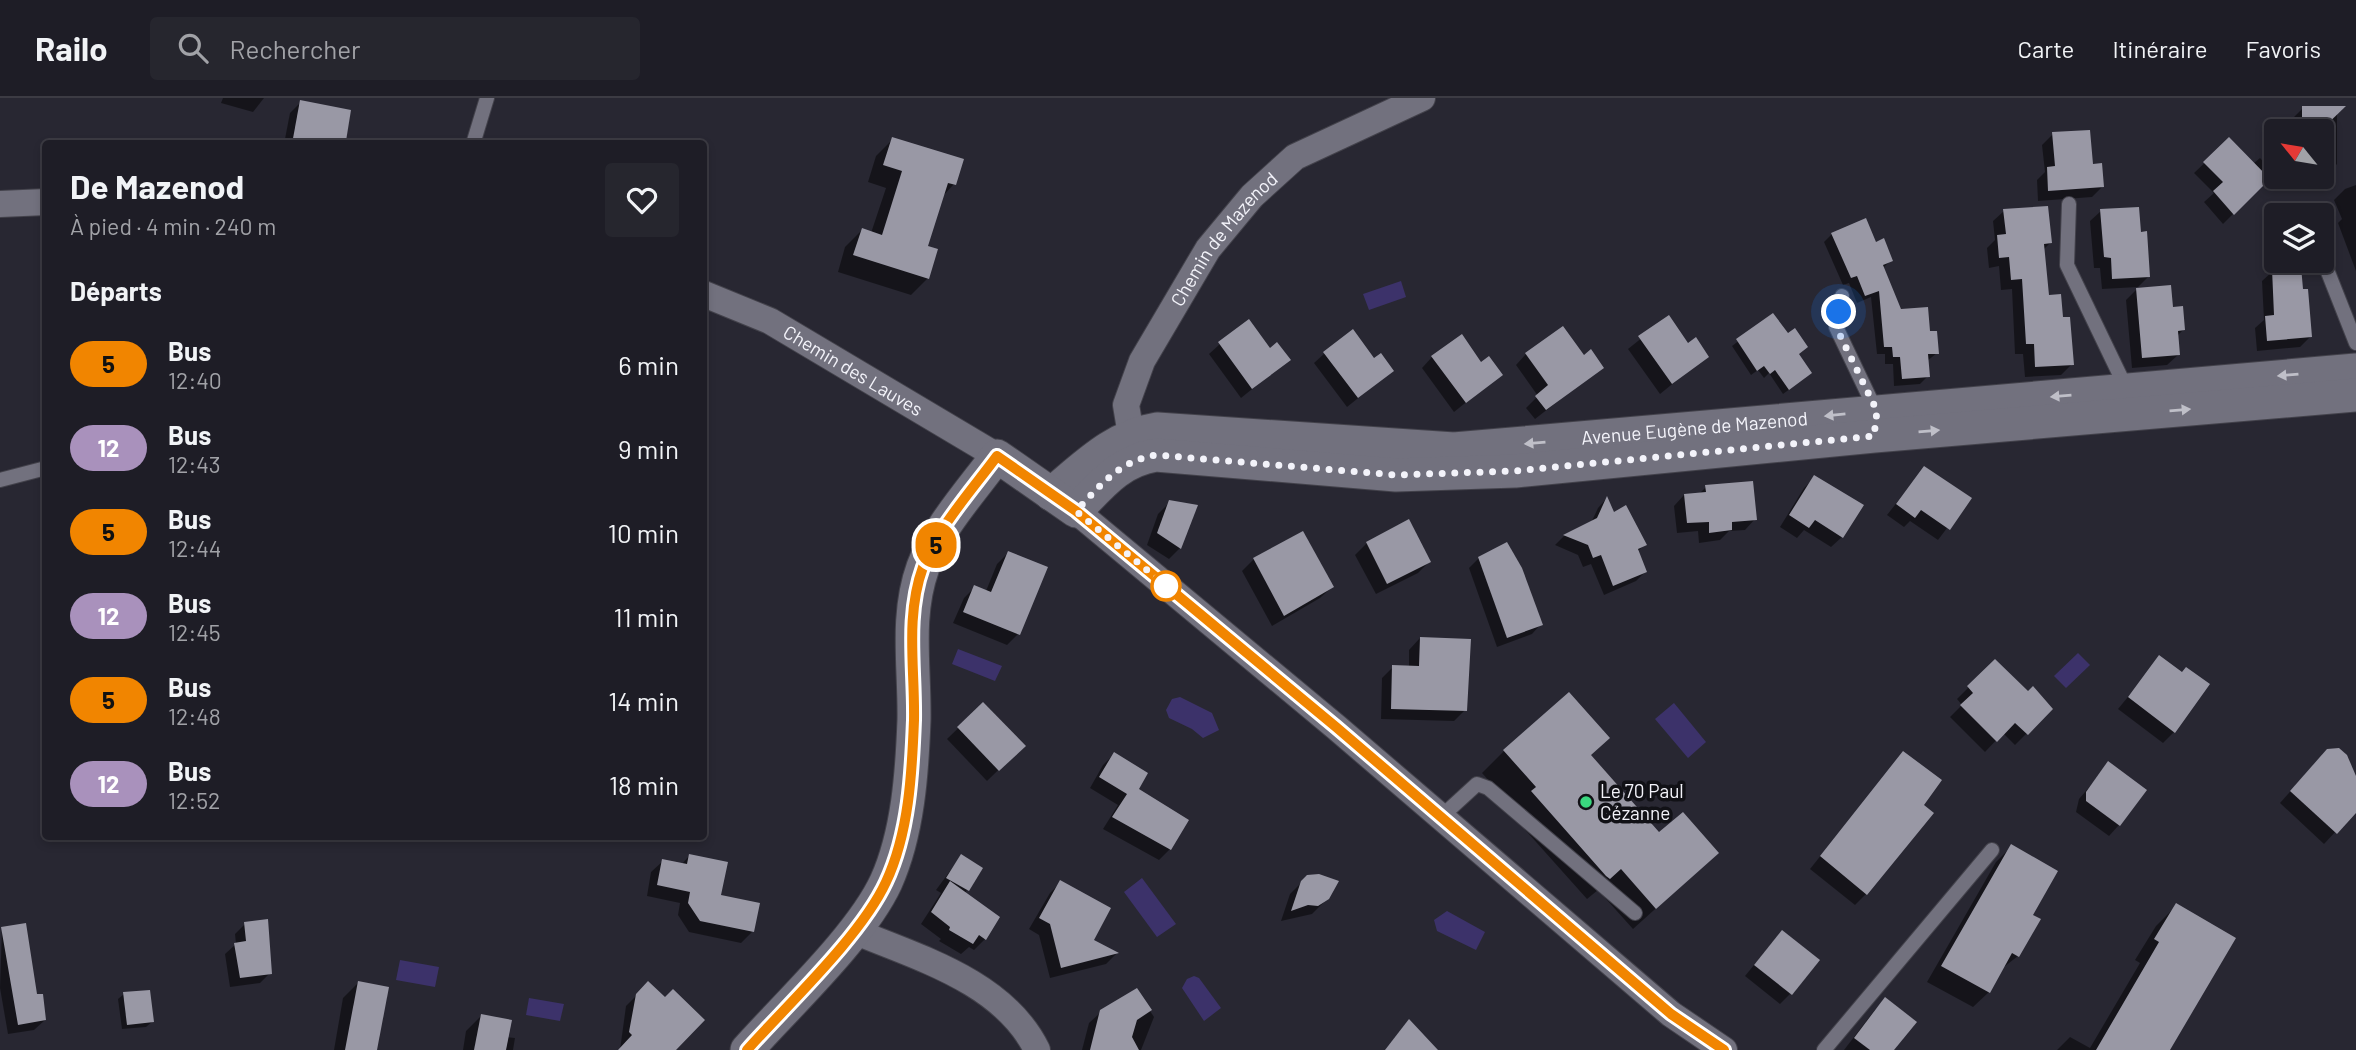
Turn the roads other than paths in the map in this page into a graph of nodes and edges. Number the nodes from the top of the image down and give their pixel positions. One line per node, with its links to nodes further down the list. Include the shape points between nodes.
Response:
1 (486, 98): 3 (lane)
2 (1422, 98): 15 (street, Chemin de Mazenod, via 1295,157 1252,196 1208,250 1142,362 1126,405)
3 (473, 140)
4 (42, 202): 5 (street)
5 (0, 204)
6 (2069, 204): 13 (lane, via 2067,265)
7 (2328, 273): 10 (lane)
8 (707, 295): 16 (street, Chemin des Lauves, via 770,321)
9 (1842, 296): 14 (lane, via 1836,327)
10 (2356, 343)
11 (2356, 370): 13 (street, Avenue Eugène de Mazenod, one-way to 13)
12 (2356, 395): 13 (street, Avenue Eugène de Mazenod, one-way to 12)
13 (2129, 403): 14 (street, Avenue Eugène de Mazenod)
14 (1875, 424): 15 (street, Avenue Eugène de Mazenod, via 1461,474 1396,475 1156,455)
15 (1133, 447): 19 (street, via 1114,471)
16 (997, 456): 19 (street); 23 (street, via 924,566 910,632 914,719 906,821 886,882)
17 (42, 469): 18 (lane)
18 (0, 480)
19 (1063, 502): 20 (street)
20 (1441, 817): 22 (lane, via 1477,784 1488,788); 26 (street, via 1671,1014)
21 (1992, 850): 27 (lane)
22 (1635, 913)
23 (854, 930): 24 (street); 25 (street, via 972,982 1027,1030)
24 (747, 1050)
25 (1037, 1050)
26 (1724, 1050)
27 (1824, 1050)

